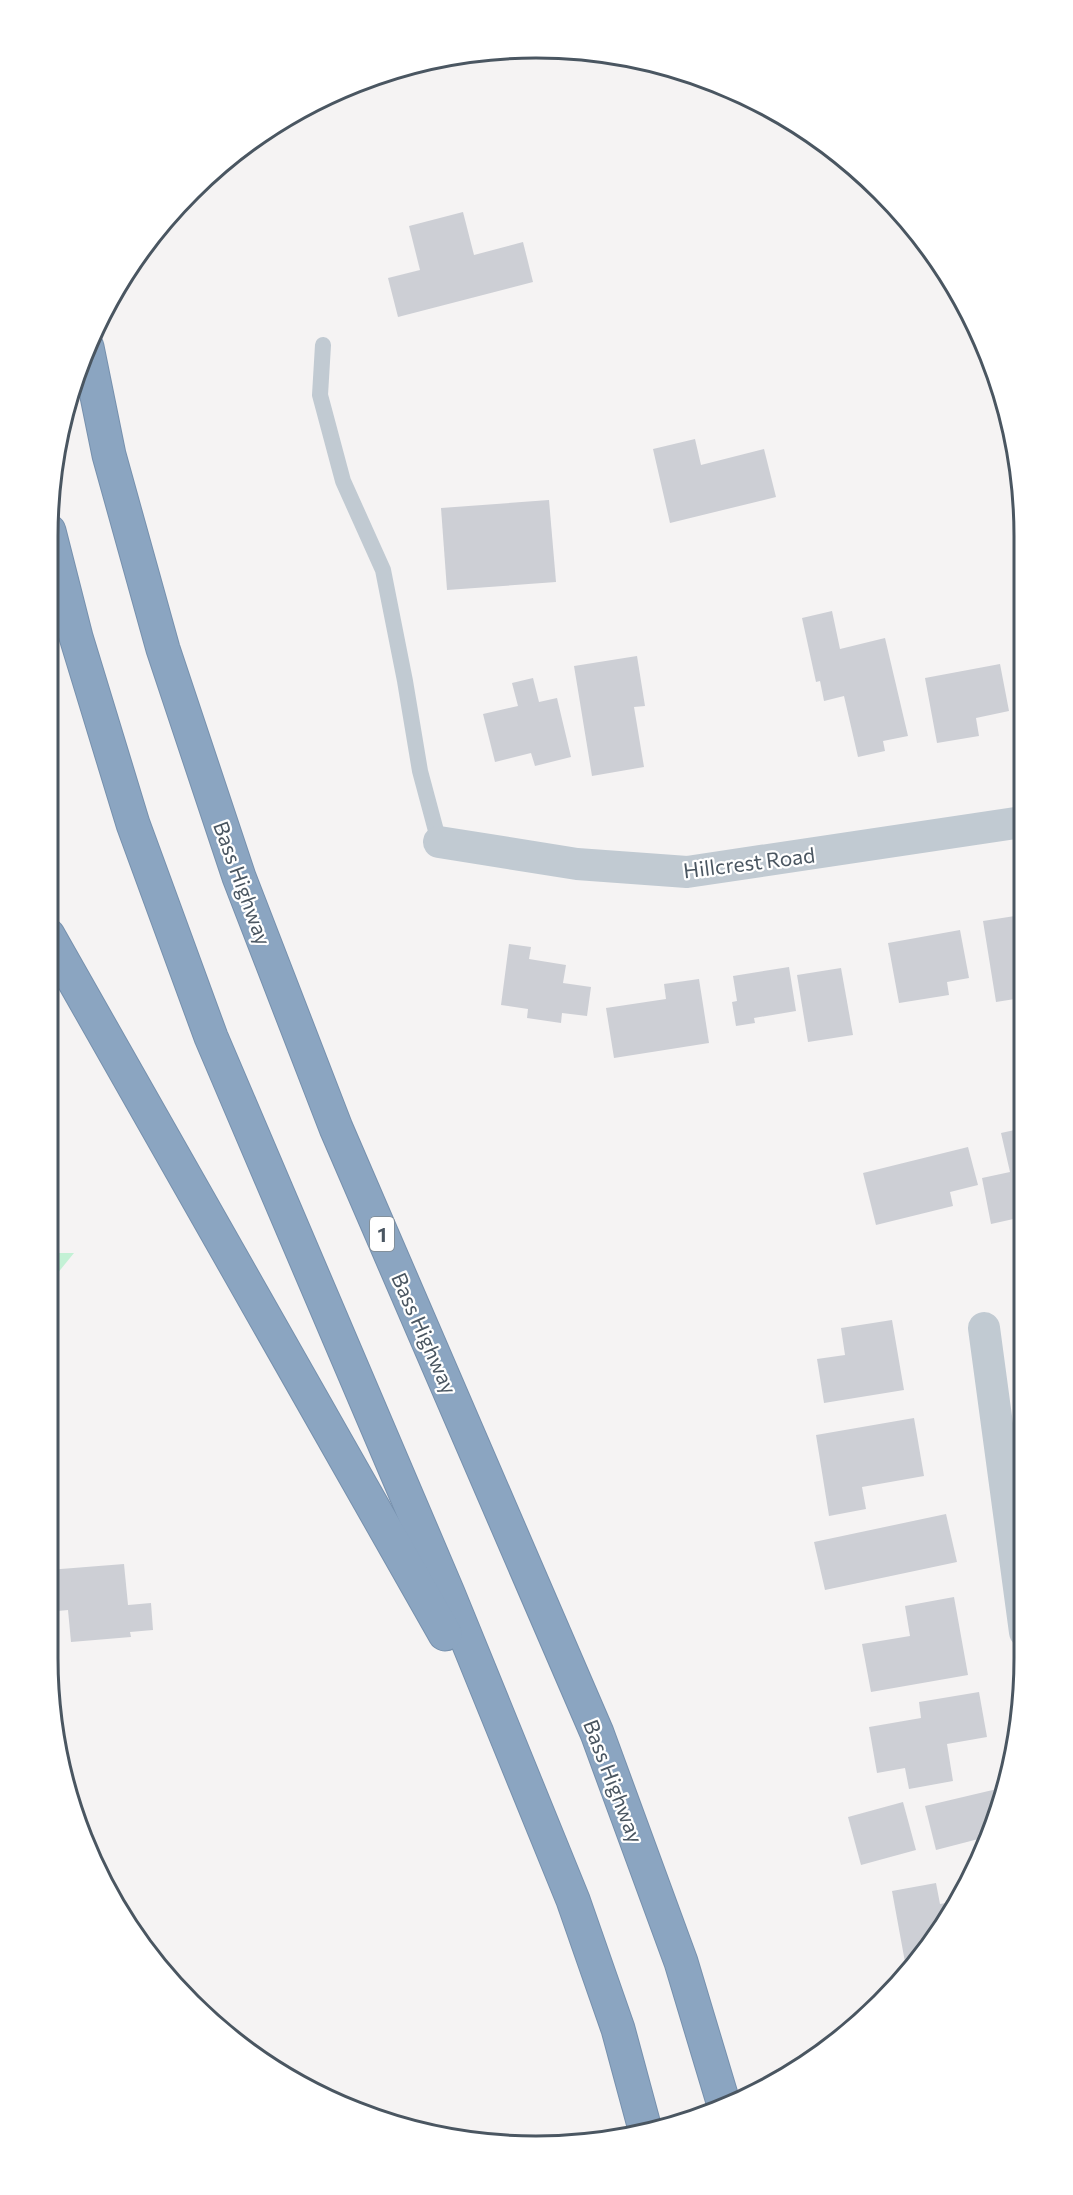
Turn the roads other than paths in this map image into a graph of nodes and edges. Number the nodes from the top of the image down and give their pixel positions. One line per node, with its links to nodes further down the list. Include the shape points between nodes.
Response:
1 (322, 345): 5 (lane, via 320,395 343,481 383,570 420,771)
2 (91, 365): 10 (highway, Bass Highway / 1, via 109,455 163,649 239,877 336,1128 597,1733 681,1962)
3 (58, 566): 9 (highway, via 133,824 212,1037 448,1593)
4 (1014, 823): 5 (street, Hillcrest Road, via 687,872 577,864)
5 (439, 842)
6 (58, 953): 9 (highway, via 444,1631)
7 (984, 1328): 8 (street)
8 (1014, 1550)
9 (573, 1900): 11 (highway, via 618,2029)
10 (722, 2099)
11 (644, 2124)

